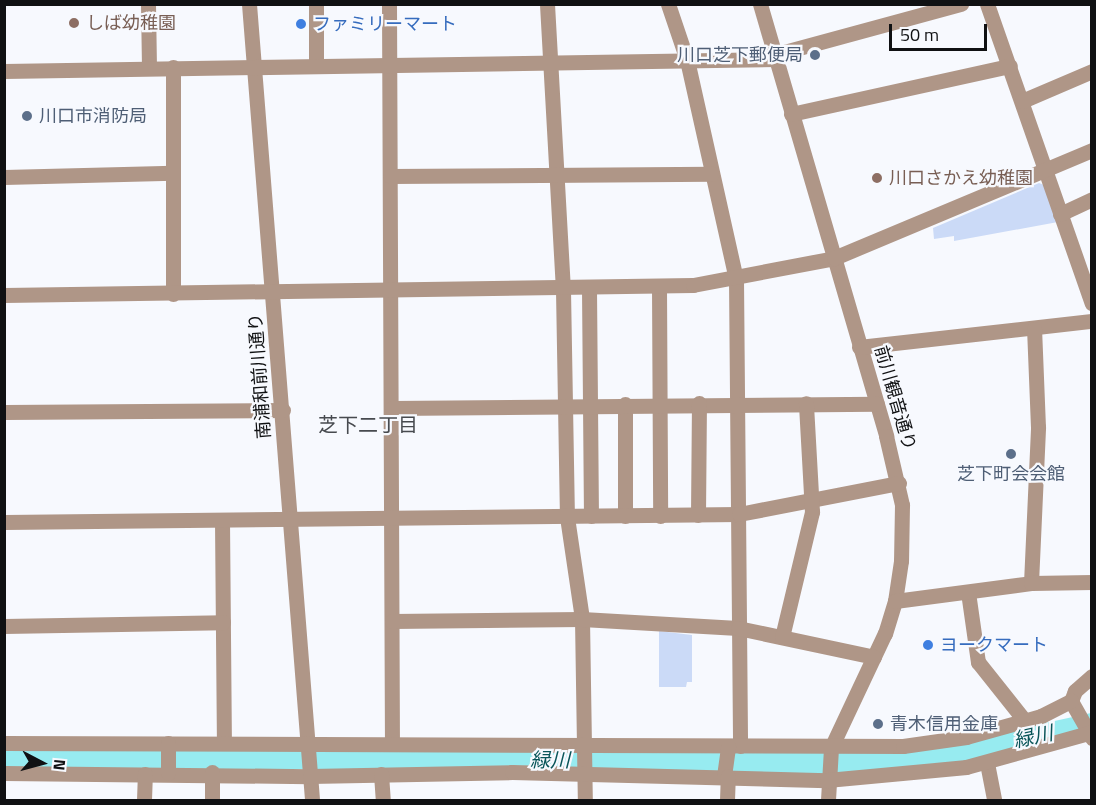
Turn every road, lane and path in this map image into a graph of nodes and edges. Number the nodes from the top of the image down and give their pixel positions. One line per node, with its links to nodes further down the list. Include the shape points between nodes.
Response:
1 (148, 4): 17 (street)
2 (249, 4): 15 (street, 南浦和前川通り)
3 (316, 4): 14 (street)
4 (389, 4): 13 (street)
5 (547, 4): 12 (street)
6 (668, 4): 11 (street)
7 (961, 4): 10 (street)
8 (987, 4): 16 (street)
9 (764, 6): 10 (street, 前川観音通り)
10 (774, 57): 11 (street); 22 (street, 前川観音通り)
11 (687, 60): 12 (street); 27 (street)
12 (551, 61): 13 (street); 26 (street)
13 (390, 64): 14 (street); 28 (street)
14 (316, 65): 15 (street)
15 (254, 66): 18 (street); 38 (street, 南浦和前川通り)
16 (1010, 66): 21 (street); 22 (street)
17 (149, 68): 18 (street); 19 (street)
18 (173, 68): 25 (street)
19 (4, 71)
20 (1092, 71): 21 (street)
21 (1022, 101): 24 (street)
22 (791, 114): 32 (street, 前川観音通り)
23 (1092, 150): 24 (street)
24 (1045, 171): 31 (street); 32 (street)
25 (173, 173): 29 (street); 39 (street)
26 (556, 174): 27 (street); 28 (street); 36 (street)
27 (712, 174): 33 (street)
28 (390, 176): 37 (street)
29 (4, 177)
30 (1092, 199): 31 (street)
31 (1060, 214): 41 (street)
32 (834, 258): 33 (street); 44 (street, 前川観音通り)
33 (736, 279): 34 (street); 49 (street)
34 (659, 287): 35 (street); 45 (street)
35 (589, 289): 36 (street); 52 (street)
36 (563, 290): 37 (street); 51 (street)
37 (390, 292): 38 (street); 53 (street)
38 (273, 293): 39 (street); 54 (street, 南浦和前川通り)
39 (173, 294): 40 (street)
40 (4, 295)
41 (1092, 303)
42 (1092, 321): 43 (street)
43 (1034, 328): 44 (street); 69 (street, via 1038,427)
44 (859, 347): 50 (street, 前川観音通り)
45 (660, 403): 46 (street); 48 (street); 62 (street)
46 (699, 403): 49 (street); 59 (street)
47 (806, 403): 49 (street); 50 (street); 57 (street)
48 (625, 404): 52 (street); 61 (street)
49 (738, 404): 58 (street)
50 (877, 404): 56 (street, 前川観音通り)
51 (564, 405): 52 (street); 53 (street); 63 (street)
52 (590, 405): 60 (street)
53 (392, 408): 64 (street)
54 (283, 410): 55 (street); 66 (street, 南浦和前川通り)
55 (4, 412)
56 (899, 483): 57 (street); 71 (street, 前川観音通り, via 903,534)
57 (812, 500): 58 (street); 77 (street)
58 (739, 514): 59 (street); 76 (street)
59 (698, 515): 62 (street)
60 (591, 516): 61 (street); 63 (street)
61 (625, 516): 62 (street)
62 (660, 516)
63 (567, 517): 64 (street); 72 (street)
64 (392, 518): 66 (street); 73 (street)
65 (222, 521): 66 (street); 67 (street); 74 (street)
66 (291, 521): 87 (street, 南浦和前川通り)
67 (4, 522)
68 (1092, 582): 69 (street)
69 (1031, 584): 70 (street)
70 (968, 592): 71 (street); 81 (street, via 978,662)
71 (895, 601): 78 (street, 前川観音通り)
72 (582, 619): 73 (street); 76 (street); 88 (street)
73 (392, 621): 83 (street)
74 (223, 622): 75 (street); 86 (street)
75 (4, 626)
76 (738, 628): 77 (street); 89 (street)
77 (782, 637): 78 (street)
78 (874, 657): 90 (street, 前川観音通り)
79 (1087, 680): 80 (street)
80 (1071, 701): 81 (street); 82 (street)
81 (1025, 721): 90 (street, via 966,737)
82 (1087, 730): 91 (street)
83 (392, 742): 87 (street); 88 (street)
84 (4, 743): 85 (street)
85 (168, 743): 86 (street); 95 (street)
86 (224, 743): 87 (street)
87 (307, 744): 93 (street, 南浦和前川通り)
88 (583, 744): 89 (street); 96 (street)
89 (734, 746): 90 (street); 99 (street)
90 (830, 751): 100 (street, 前川観音通り)
91 (987, 763): 100 (street, via 920,774); 108 (street)
92 (212, 772): 93 (street); 95 (street); 102 (street)
93 (310, 772): 98 (street); 103 (street)
94 (4, 773): 97 (street)
95 (168, 773): 97 (street)
96 (584, 773): 98 (street); 99 (street); 105 (street)
97 (145, 774): 101 (street)
98 (381, 774): 104 (street)
99 (726, 776): 100 (street); 106 (street)
100 (827, 776): 107 (street, 前川観音通り)
101 (144, 801)
102 (212, 801)
103 (312, 801)
104 (383, 801)
105 (585, 801)
106 (727, 801)
107 (828, 801)
108 (994, 801)

